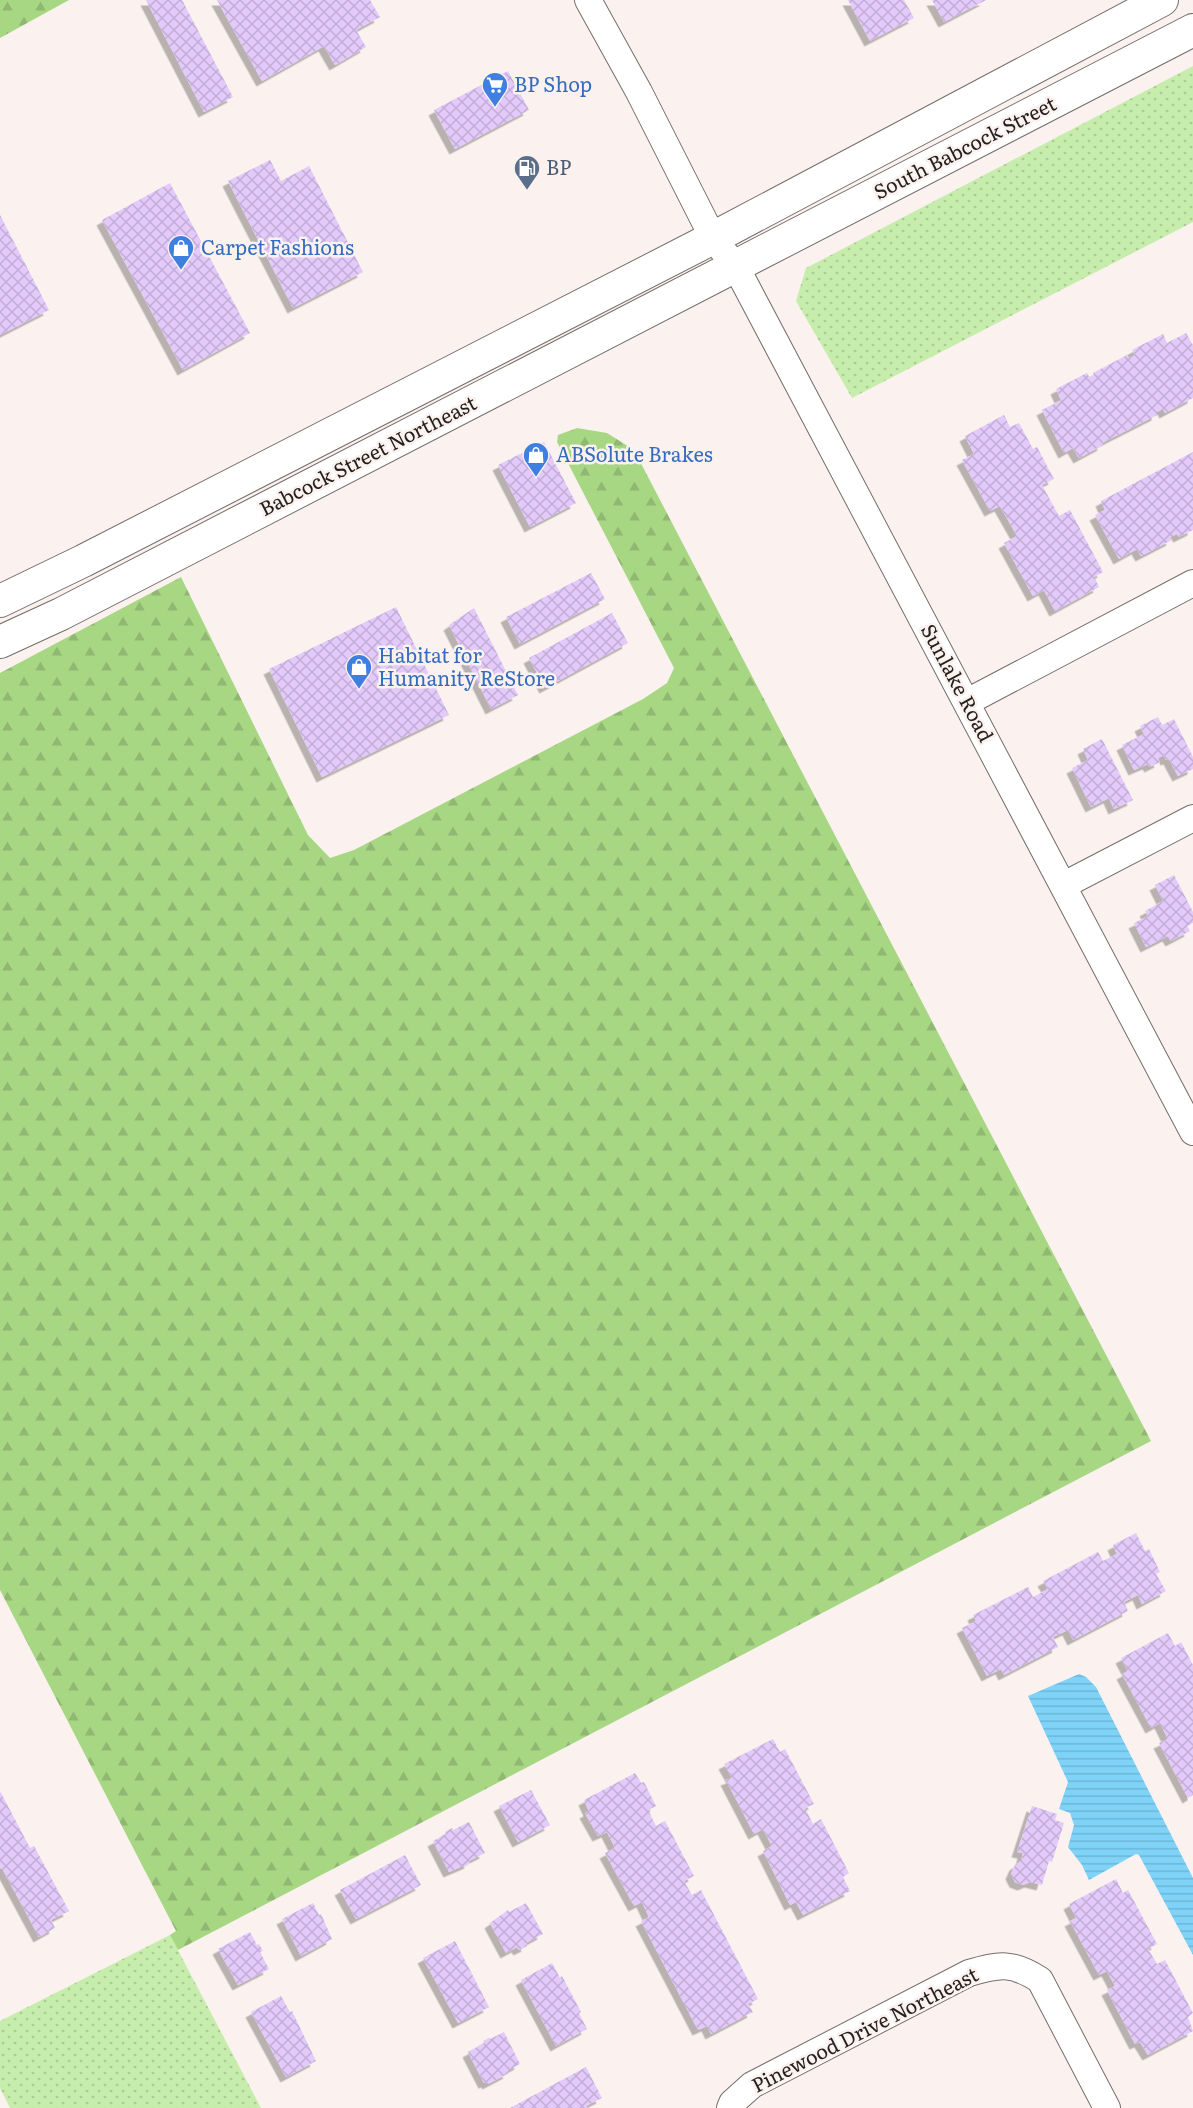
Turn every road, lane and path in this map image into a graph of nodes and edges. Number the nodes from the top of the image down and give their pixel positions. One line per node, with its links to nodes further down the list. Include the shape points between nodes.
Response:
1 (588, 0): 4 (street, Sunlake Road)
2 (1162, 0): 4 (main road, South Babcock Street)
3 (1193, 30): 5 (main road, South Babcock Street)
4 (713, 238): 5 (street, Sunlake Road); 7 (main road, Babcock Street Northeast)
5 (736, 267): 8 (main road, Babcock Street Northeast); 9 (street, Sunlake Road)
6 (1193, 583): 9 (street)
7 (0, 601)
8 (0, 642)
9 (967, 702): 11 (street, Sunlake Road)
10 (1193, 818): 11 (street)
11 (1064, 885): 12 (street, Sunlake Road)
12 (1193, 1132)
13 (730, 2108): 14 (street, Pinewood Drive Northeast, via 752,2085 969,1973 997,1965 1024,1970 1040,1980)
14 (1107, 2108)

